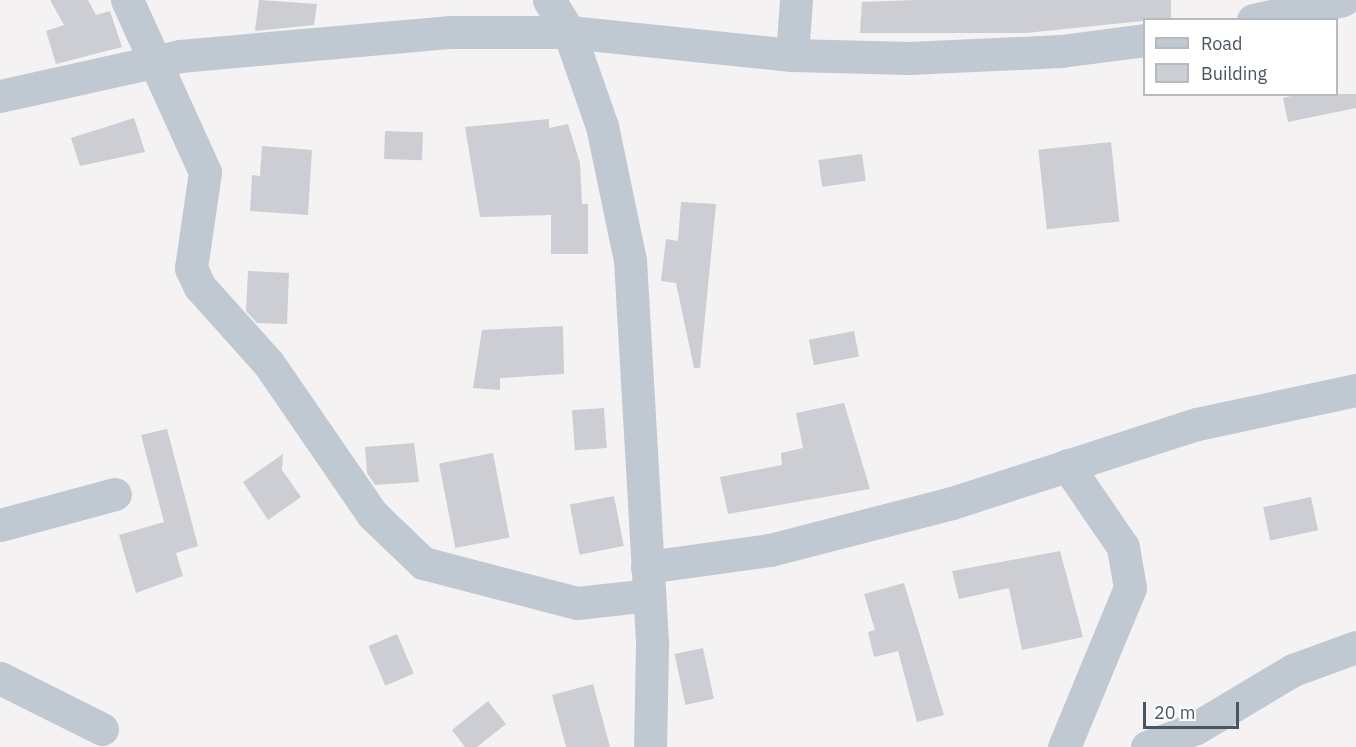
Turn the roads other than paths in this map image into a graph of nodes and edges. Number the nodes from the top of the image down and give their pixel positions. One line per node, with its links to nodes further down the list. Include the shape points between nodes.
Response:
1 (127, 0): 9 (street)
2 (549, 0): 6 (street)
3 (796, 0): 8 (street)
4 (1343, 0): 5 (street)
5 (1262, 18)
6 (569, 32): 8 (street); 9 (street, via 382,37); 15 (street, via 602,126 630,260)
7 (1143, 40): 8 (street, via 1061,51 920,57)
8 (792, 55)
9 (151, 62): 10 (street); 15 (street, via 205,172 206,193 189,257 200,287 269,364 313,434 404,551 423,563 577,603)
10 (0, 96)
11 (1356, 390): 12 (street, via 1197,424)
12 (1067, 465): 15 (street, via 952,503); 20 (street, via 1123,547 1130,588)
13 (115, 494): 14 (street)
14 (0, 525)
15 (648, 581): 19 (street)
16 (1356, 647): 21 (street, via 1293,670 1196,728)
17 (0, 678): 18 (street)
18 (102, 729)
19 (650, 747)
20 (1064, 747)
21 (1147, 747)

